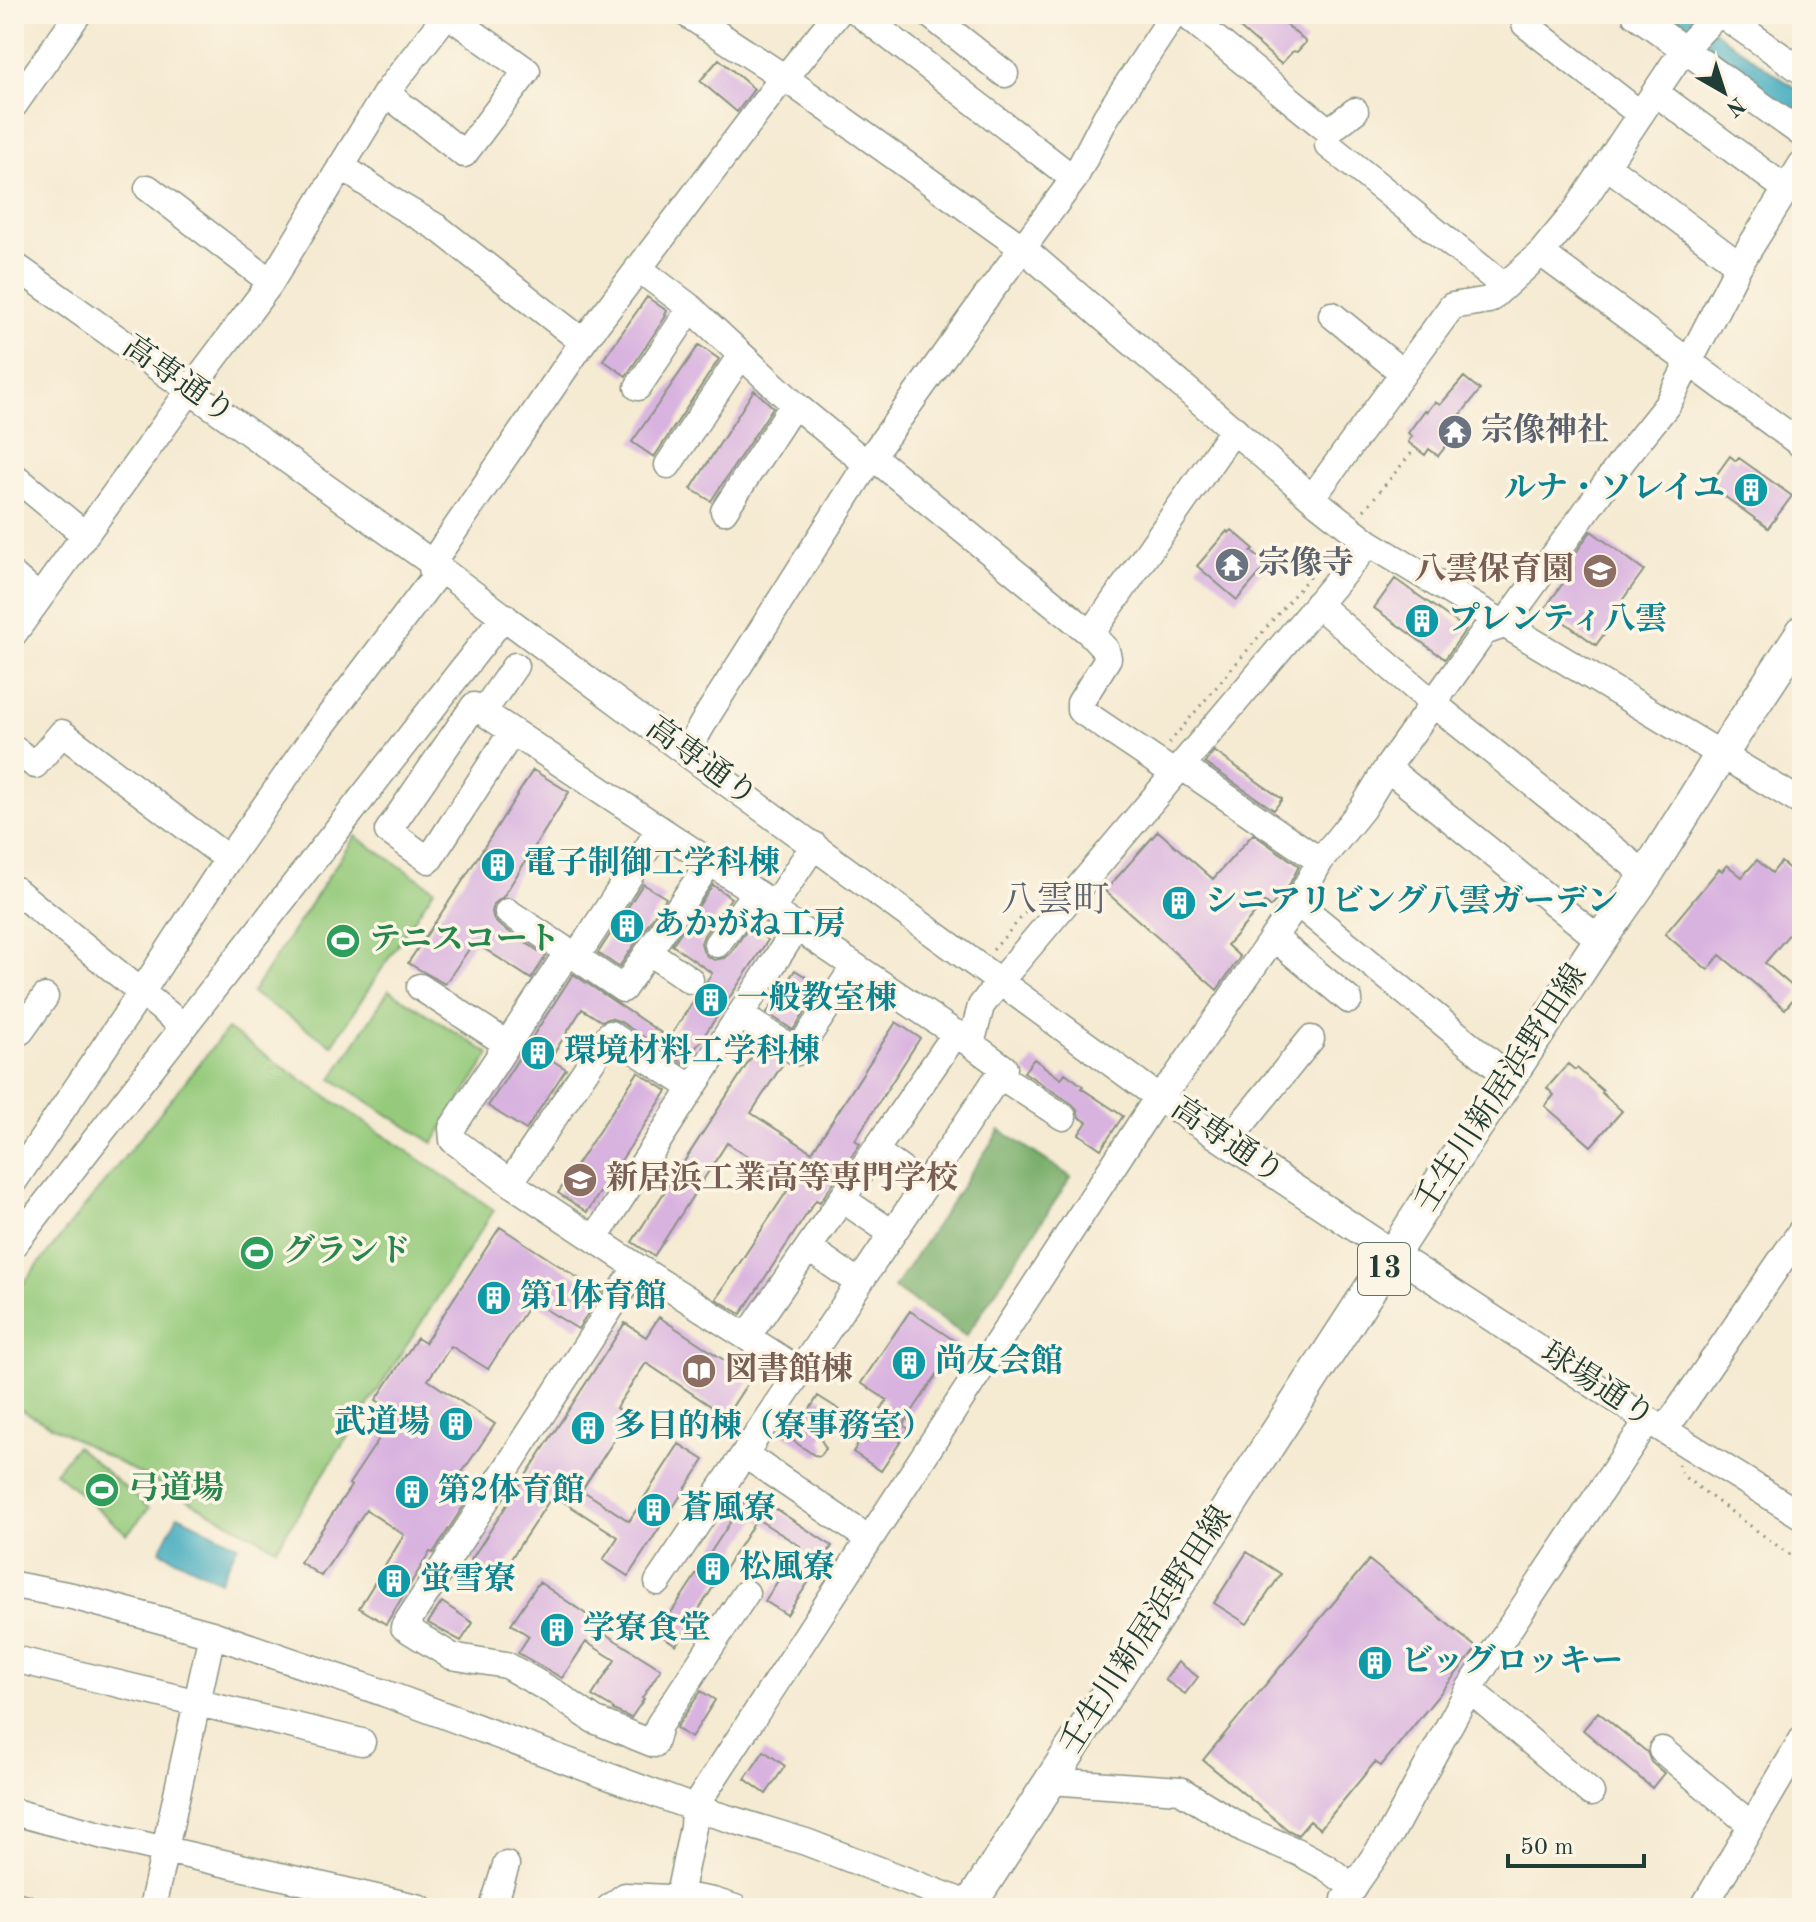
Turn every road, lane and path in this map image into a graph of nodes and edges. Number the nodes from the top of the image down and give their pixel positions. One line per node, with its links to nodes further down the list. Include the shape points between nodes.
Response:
1 (78, 14): 18 (street)
2 (447, 14): 16 (street); 16 (street, via 527,71 464,154)
3 (687, 14): 15 (street)
4 (837, 14): 15 (street)
5 (860, 14): 25 (street)
6 (929, 14): 14 (street)
7 (1174, 14): 25 (street, via 1106,117)
8 (1185, 14): 19 (street, via 1330,132)
9 (1635, 14): 12 (street)
10 (1717, 16): 12 (street); 13 (street)
11 (1525, 24): 17 (street)
12 (1685, 47): 17 (street); 20 (street)
13 (1802, 71)
14 (1005, 74)
15 (785, 78): 28 (street); 32 (street)
16 (386, 93): 24 (street)
17 (1648, 104): 23 (street); 27 (street)
18 (14, 105)
19 (1355, 111)
20 (1802, 134)
21 (1328, 145): 34 (street)
22 (1802, 164): 27 (street)
23 (1606, 165): 29 (street); 31 (street)
24 (341, 166): 33 (street); 37 (street, via 438,228)
25 (1074, 179): 28 (street)
26 (148, 188): 33 (street)
27 (1786, 189): 31 (street)
28 (1024, 249): 44 (street); 47 (street)
29 (1541, 253): 34 (street); 39 (street)
30 (14, 265): 42 (street, 高専通り)
31 (1739, 265): 39 (street)
32 (638, 268): 35 (street); 37 (street)
33 (271, 282): 42 (street)
34 (1504, 286): 40 (street, via 1489,300 1452,306)
35 (691, 308): 38 (street); 41 (street)
36 (1332, 315): 40 (street)
37 (583, 342): 54 (street)
38 (741, 355): 43 (street); 48 (street)
39 (1689, 362): 45 (street); 59 (street, via 1667,405)
40 (1403, 373): 50 (street)
41 (638, 387)
42 (190, 390): 52 (street); 54 (street, 高専通り)
43 (794, 404): 47 (street); 51 (street)
44 (1234, 429): 50 (street); 62 (street)
45 (1802, 445)
46 (1414, 450): 53 (path)
47 (869, 460): 62 (street); 68 (street)
48 (668, 465)
49 (14, 476): 52 (street)
50 (1312, 498): 53 (street)
51 (724, 511)
52 (85, 535): 56 (street)
53 (1359, 535): 57 (street); 59 (street)
54 (432, 563): 58 (street, 高専通り); 75 (street, via 433,579)
55 (14, 576): 56 (street)
56 (39, 598): 61 (street)
57 (1317, 604): 64 (street); 71 (street)
58 (504, 616): 68 (street, 高専通り); 98 (street)
59 (1504, 625): 64 (street, via 1484,632); 69 (street)
60 (1802, 632): 69 (main road, 壬生川新居浜野田線 / 13)
61 (14, 633)
62 (1091, 634): 71 (street, via 1108,658 1080,710)
63 (515, 666): 65 (street)
64 (1434, 704): 70 (street); 78 (street)
65 (483, 712): 66 (street); 66 (street, via 474,706 388,831 429,860)
66 (512, 732): 73 (street)
67 (14, 749): 75 (street, via 35,765 62,733)
68 (686, 753): 74 (street, 高専通り)
69 (1721, 755): 72 (street); 78 (main road, 壬生川新居浜野田線 / 13)
70 (1387, 768): 76 (street); 85 (street)
71 (1178, 770): 76 (street); 91 (street)
72 (1802, 803)
73 (660, 829): 77 (street); 88 (street)
74 (814, 845): 80 (street); 91 (street, 高専通り)
75 (228, 859): 93 (street)
76 (1320, 861): 81 (street)
77 (710, 862): 80 (street); 87 (street)
78 (1646, 875): 85 (main road, 壬生川新居浜野田線 / 13)
79 (14, 889): 93 (street)
80 (763, 901): 83 (street); 86 (street)
81 (1297, 903): 84 (street); 103 (street)
82 (508, 912): 88 (street)
83 (797, 927): 89 (street); 96 (street)
84 (1273, 937): 95 (street); 105 (street)
85 (1600, 940): 103 (main road, 壬生川新居浜野田線 / 13)
86 (717, 944)
87 (649, 952): 88 (street, via 623,989); 90 (street)
88 (572, 955): 101 (street)
89 (855, 966): 96 (street, via 797,1052); 99 (street)
90 (690, 980)
91 (1000, 981): 99 (street); 105 (street, 高専通り)
92 (420, 987): 101 (street)
93 (141, 993): 98 (street); 109 (street)
94 (45, 997): 97 (street)
95 (1349, 1000)
96 (740, 1015): 104 (street)
97 (21, 1019)
98 (183, 1026): 116 (street)
99 (963, 1039): 102 (street, via 1004,1068); 108 (street)
100 (1311, 1039): 107 (street)
101 (507, 1044): 110 (street, via 452,1128 453,1140)
102 (999, 1075): 106 (street); 111 (street)
103 (1509, 1077): 118 (main road, 壬生川新居浜野田線 / 13)
104 (692, 1088): 110 (street, via 610,1034); 115 (street)
105 (1158, 1097): 107 (street, 高専通り); 127 (street)
106 (1063, 1117)
107 (1227, 1142): 118 (street, 高専通り)
108 (875, 1151): 111 (street); 112 (street)
109 (14, 1181)
110 (510, 1183): 115 (street)
111 (924, 1186): 114 (street)
112 (842, 1199): 114 (street); 117 (street)
113 (1802, 1230): 123 (street)
114 (892, 1233): 120 (street)
115 (595, 1238): 119 (street)
116 (14, 1244)
117 (808, 1248): 120 (street); 121 (street)
118 (1394, 1254): 123 (street, 球場通り); 139 (main road, 壬生川新居浜野田線 / 13)
119 (637, 1267): 121 (street); 131 (street, via 404,1627 451,1656 506,1665 594,1720 654,1744 659,1725)
120 (859, 1283): 122 (street)
121 (747, 1337): 122 (street)
122 (800, 1371): 124 (street)
123 (1656, 1425): 126 (street, 球場通り); 134 (street)
124 (744, 1454): 127 (street); 129 (street)
125 (1678, 1462): 128 (path, via 1683,1476)
126 (1802, 1516)
127 (869, 1539): 141 (street)
128 (1802, 1564)
129 (658, 1582)
130 (14, 1585): 132 (street)
131 (746, 1593)
132 (212, 1634): 135 (street); 141 (street)
133 (14, 1659): 135 (street)
134 (1469, 1689): 140 (street); 147 (street, via 1391,1833)
135 (196, 1703): 137 (street); 144 (street)
136 (1802, 1740): 143 (street)
137 (362, 1742)
138 (1662, 1750): 143 (street)
139 (1049, 1781): 147 (street, via 1180,1790 1244,1829 1326,1867); 150 (main road, 壬生川新居浜野田線 / 13)
140 (1591, 1793)
141 (694, 1808): 146 (street); 150 (street, via 806,1842)
142 (14, 1812): 144 (street)
143 (1751, 1825): 156 (street)
144 (164, 1850): 152 (street); 153 (street)
145 (506, 1865): 154 (street)
146 (671, 1900): 149 (street); 155 (street, via 625,1896)
147 (1347, 1901)
148 (14, 1905): 151 (street)
149 (720, 1906)
150 (972, 1907)
151 (26, 1908)
152 (152, 1908)
153 (420, 1908)
154 (493, 1908)
155 (609, 1908)
156 (1703, 1908)

